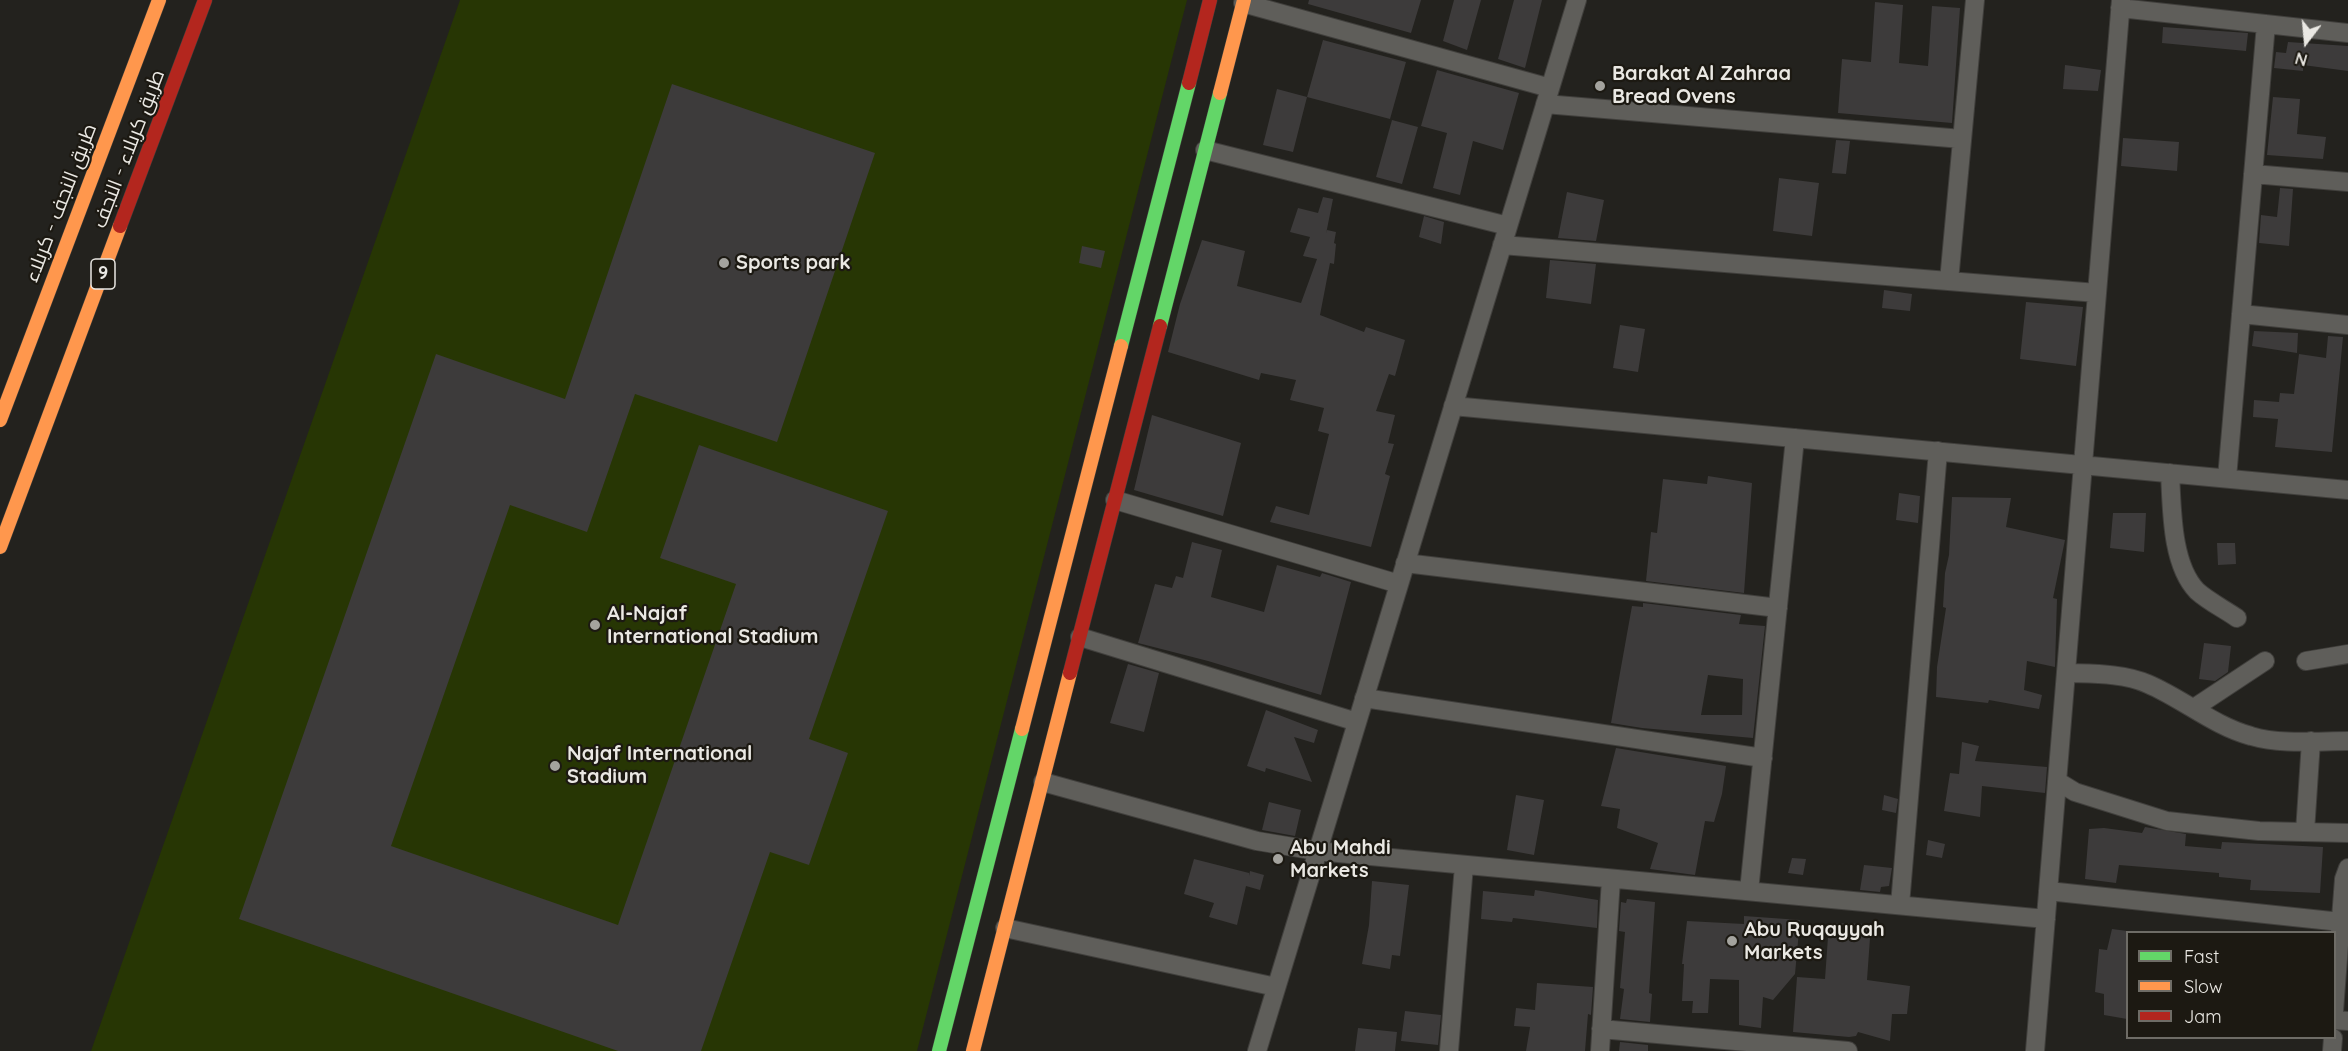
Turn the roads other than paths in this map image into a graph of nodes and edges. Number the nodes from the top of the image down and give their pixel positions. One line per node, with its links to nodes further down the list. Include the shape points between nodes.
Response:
1 (159, 0): 22 (main road, طريق النجف - کربلاء / 9)
2 (205, 0): 30 (main road, طريق کربلاء - النجف / 9)
3 (1210, 0): 64 (main road)
4 (1577, 0): 10 (street)
5 (1974, 0): 11 (street)
6 (1243, 2): 10 (street); 12 (main road)
7 (2120, 4): 8 (street); 18 (street)
8 (2266, 24): 9 (street); 13 (street)
9 (2348, 33)
10 (1548, 96): 11 (street); 15 (street)
11 (1962, 139): 17 (street)
12 (1205, 150): 15 (street); 29 (main road)
13 (2253, 174): 14 (street); 19 (street)
14 (2348, 182)
15 (1508, 226): 16 (street)
16 (1502, 245): 17 (street); 21 (street)
17 (1949, 281): 18 (street)
18 (2097, 292): 25 (street)
19 (2241, 314): 20 (street); 27 (street)
20 (2348, 325)
21 (1453, 406): 23 (street); 31 (street)
22 (0, 420)
23 (1795, 438): 24 (street); 33 (street)
24 (1938, 452): 25 (street); 56 (street)
25 (2083, 465): 26 (street); 39 (street)
26 (2170, 473): 27 (street); 34 (street, via 2174,535 2184,569 2197,591)
27 (2227, 478): 28 (street)
28 (2348, 490)
29 (1115, 500): 32 (street); 35 (main road)
30 (0, 547)
31 (1405, 563): 32 (street); 33 (street)
32 (1399, 584): 40 (street)
33 (1778, 608): 45 (street)
34 (2236, 618)
35 (1080, 637): 42 (street); 47 (main road)
36 (2348, 654): 38 (street)
37 (2265, 661): 41 (street)
38 (2306, 661)
39 (2066, 673): 41 (street, via 2118,676 2146,683); 46 (street)
40 (1364, 698): 42 (street); 45 (street)
41 (2194, 708): 43 (street, via 2225,727 2253,737)
42 (1357, 722): 50 (street)
43 (2311, 741): 44 (street); 48 (street)
44 (2348, 741)
45 (1763, 758): 54 (street)
46 (2057, 781): 48 (street, via 2075,792 2167,821); 55 (street)
47 (1043, 782): 50 (street, via 1257,841); 59 (main road)
48 (2305, 832): 49 (street)
49 (2348, 833)
50 (1317, 851): 51 (street); 61 (street)
51 (1464, 865): 53 (street); 67 (street)
52 (2347, 875): 58 (street)
53 (1611, 879): 54 (street); 62 (street)
54 (1749, 891): 56 (street)
55 (2048, 891): 57 (street); 58 (street)
56 (1900, 905): 57 (street)
57 (2046, 919): 70 (street)
58 (2341, 922): 60 (street)
59 (1005, 928): 61 (street); 65 (main road)
60 (2336, 986)
61 (1276, 987): 66 (street)
62 (1601, 1029): 63 (street); 68 (street)
63 (1744, 1047): 69 (street)
64 (939, 1051)
65 (973, 1051)
66 (1257, 1051)
67 (1449, 1051)
68 (1600, 1051)
69 (1848, 1051)
70 (2035, 1051)

